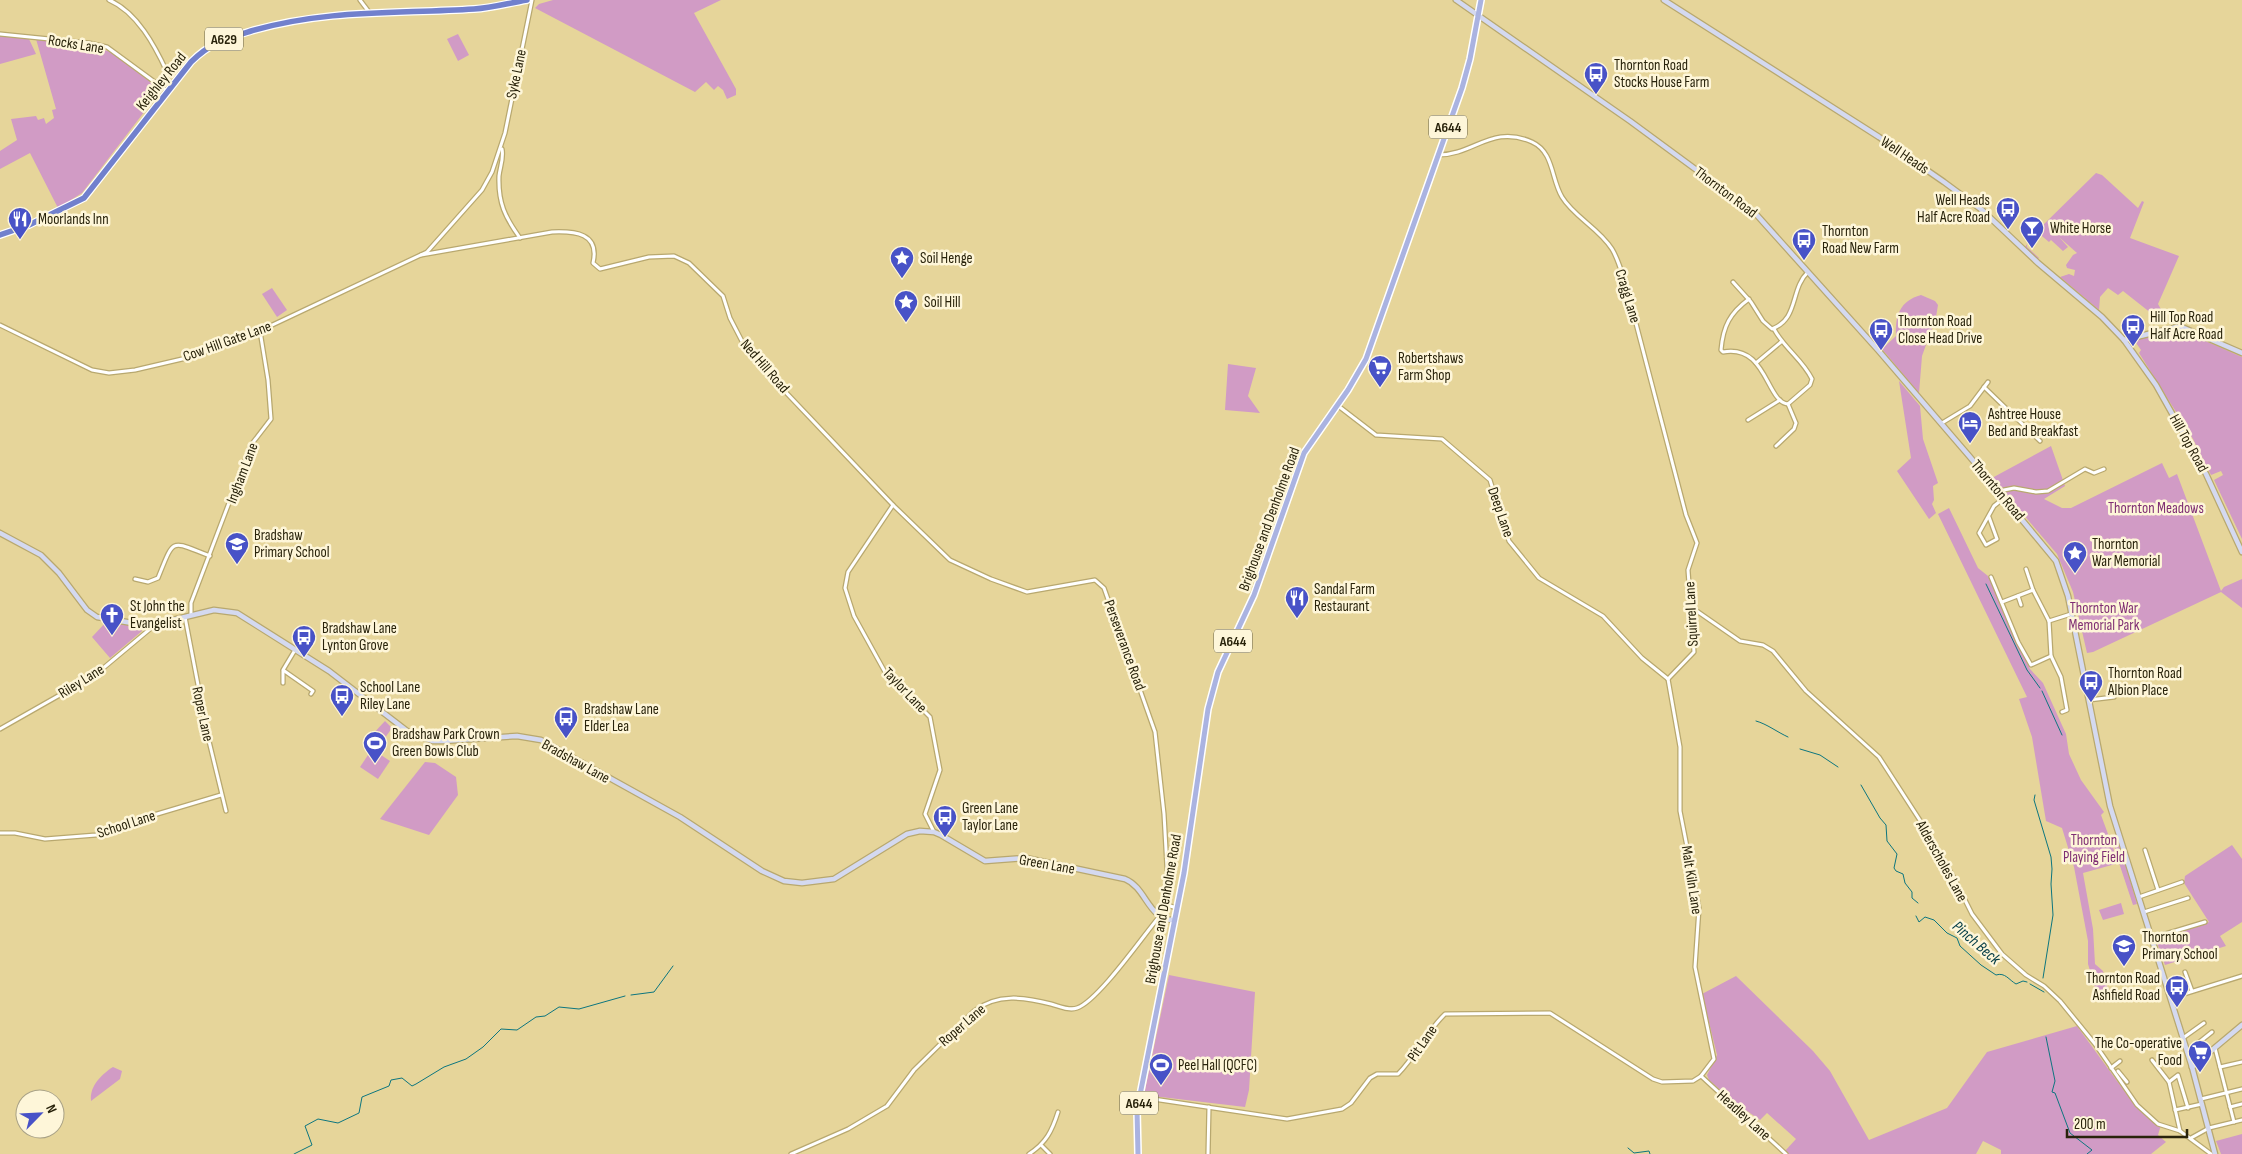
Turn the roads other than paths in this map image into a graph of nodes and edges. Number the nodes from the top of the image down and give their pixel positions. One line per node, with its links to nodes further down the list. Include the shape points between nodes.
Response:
1 (109, 0): 11 (street, via 127,12 148,35 167,72)
2 (360, 0): 8 (street)
3 (527, 0): 8 (highway, Keighley Road / A629, via 475,9)
4 (532, 0): 12 (street, Syke Lane)
5 (1456, 0): 9 (street, Thornton Road)
6 (1481, 0): 9 (main road, A644)
7 (1664, 0): 23 (street, Well Heads, via 1956,190 2090,306)
8 (369, 12): 11 (highway, Keighley Road / A629, via 305,18 225,39 207,47)
9 (1477, 15): 13 (main road, Brighouse and Denholme Road / A644, via 1470,59); 17 (street, Thornton Road, via 1729,192 1755,213)
10 (0, 34): 11 (street, Rocks Lane, via 106,47)
11 (165, 89): 14 (highway, Keighley Road / A629, via 84,198 29,225)
12 (501, 148): 15 (street, Syke Lane, via 502,209); 16 (street, Syke Lane, via 482,190)
13 (1438, 155): 31 (main road, Brighouse and Denholme Road / A644, via 1366,359); 45 (street, Cragg Lane, via 1452,155 1497,137 1531,142 1546,153 1562,197 1612,249 1635,320 1686,515 1697,543)
14 (0, 235)
15 (520, 238): 16 (street, Ned Hill Road); 39 (street, Ned Hill Road, via 571,231 584,236 592,243 596,252 593,263 600,269 649,257 674,256 689,263 723,296 744,347)
16 (421, 255): 22 (street, Cow Hill Gate Lane)
17 (1809, 271): 21 (street, via 1796,289 1792,310); 33 (street, Thornton Road)
18 (1733, 282): 19 (street)
19 (1749, 299): 21 (street, via 1763,321); 26 (street, via 1733,311 1721,350 1743,352)
20 (0, 325): 22 (street, Cow Hill Gate Lane, via 76,363 109,373 195,356)
21 (1774, 329): 24 (street)
22 (260, 330): 43 (street, Ingham Lane, via 271,420 253,441)
23 (2124, 340): 25 (street, via 2177,327); 42 (street, Hill Top Road, via 2182,430)
24 (1781, 342): 26 (street); 30 (street, via 1812,379 1810,385)
25 (2242, 353)
26 (1756, 363): 29 (street)
27 (1988, 382): 28 (street)
28 (1984, 387): 33 (street, via 1970,406); 34 (street)
29 (1780, 400): 30 (street); 32 (street)
30 (1788, 404): 35 (street, via 1796,423)
31 (1337, 405): 62 (street, Deep Lane, via 1376,435 1442,439 1490,480 1509,541 1539,578 1603,616 1642,658); 78 (main road, Brighouse and Denholme Road / A644, via 1304,453 1254,595 1218,672 1208,709)
32 (1748, 420)
33 (1941, 424): 37 (street, Thornton Road)
34 (2040, 441)
35 (1776, 446)
36 (2104, 469): 37 (street, via 2094,473 2085,469 2048,492 2014,488)
37 (1998, 492): 38 (street, Thornton Road)
38 (2004, 498): 40 (street, via 1994,506); 53 (street, Thornton Road, via 2056,561)
39 (893, 505): 71 (street, Taylor Lane, via 848,572 845,588 854,616 885,672 930,717 940,770 925,814); 78 (street, Perseverance Road, via 950,560 1008,586 1027,592 1095,580 1104,588 1155,732 1169,902 1170,906)
40 (1989, 516): 40 (street, via 1979,532 1986,545 1997,539)
41 (0, 533): 57 (street, Bradshaw Lane, via 41,555 87,610 97,617)
42 (2242, 552)
43 (210, 556): 47 (street, via 184,544 174,545 158,578 148,582); 54 (street, Ingham Lane)
44 (2026, 569): 48 (street)
45 (1688, 570): 52 (street, Squirrel Lane)
46 (1991, 577): 50 (street)
47 (135, 579)
48 (2033, 590): 49 (street); 55 (street)
49 (2018, 596): 50 (street); 51 (street)
50 (2002, 602): 60 (street, via 2031,665)
51 (2021, 605)
52 (1691, 607): 62 (street, Squirrel Lane, via 1694,652); 99 (street, Alderscholes Lane, via 1740,641 1763,645 1773,651 1806,691 1879,757 1923,825 1972,914 1991,940 2012,964 2052,993 2096,1044)
53 (2071, 614): 55 (street); 66 (street, Thornton Road)
54 (188, 616): 56 (street, Bradshaw Lane); 59 (street, Bradshaw Lane, via 214,610 233,612); 69 (street, Roper Lane, via 191,656)
55 (2049, 620): 60 (street)
56 (156, 624): 57 (street, Bradshaw Lane); 58 (street, Riley Lane)
57 (144, 625): 58 (street)
58 (146, 632): 68 (street, Riley Lane, via 95,675)
59 (295, 649): 61 (street); 71 (street, Bradshaw Lane, via 411,734 443,741 516,736 541,740 680,817 762,871 784,881 802,883 834,879 908,834)
60 (2051, 656): 67 (street, via 2064,688 2067,710)
61 (283, 670): 63 (street); 64 (street, via 313,691)
62 (1668, 679): 101 (street, Malt Kiln Lane, via 1680,747 1680,811 1699,908 1695,967 1714,1052 1714,1059)
63 (282, 683)
64 (311, 694)
65 (2114, 696): 66 (street)
66 (2088, 700): 76 (street, Thornton Road, via 2110,806)
67 (2062, 712)
68 (0, 729)
69 (221, 795): 70 (street, Roper Lane); 72 (street, School Lane, via 96,835 45,839)
70 (226, 811)
71 (934, 832): 80 (street, Green Lane, via 985,861 1026,858 1125,878 1134,884)
72 (0, 833)
73 (2145, 850): 75 (street)
74 (2182, 882): 75 (street)
75 (2158, 890): 76 (street)
76 (2139, 897): 79 (street, Thornton Road)
77 (2188, 898): 79 (street)
78 (1178, 908): 81 (main road, Brighouse and Denholme Road / A644)
79 (2144, 912): 83 (street, Thornton Road)
80 (1159, 917): 81 (street, via 1166,921); 122 (street, Roper Lane, via 1104,985 1084,1004 1070,1009 1012,998 985,1003 914,1070 887,1106 848,1129)
81 (1175, 920): 108 (main road, Brighouse and Denholme Road / A644)
82 (2205, 922): 83 (street)
83 (2152, 938): 87 (street, Thornton Road)
84 (2185, 972): 86 (street)
85 (2242, 976): 86 (street)
86 (2192, 991): 87 (street)
87 (2170, 998): 91 (street, Thornton Road)
88 (2204, 1023): 91 (street)
89 (2242, 1025): 92 (street)
90 (2212, 1032): 93 (street)
91 (2183, 1038): 93 (street, Thornton Road)
92 (2216, 1048): 97 (street); 98 (street)
93 (2187, 1052): 97 (street, Thornton Road)
94 (2152, 1060): 105 (street)
95 (2120, 1061): 99 (street)
96 (2242, 1062): 98 (street)
97 (2192, 1067): 109 (street, Thornton Road)
98 (2220, 1067): 107 (street)
99 (2111, 1068): 103 (street, Alderscholes Lane)
100 (2118, 1071): 102 (street)
101 (1701, 1076): 111 (street, Pit Lane, via 1678,1082 1653,1079 1550,1013 1445,1014 1398,1074 1377,1074 1370,1078 1351,1103 1342,1109 1287,1119); 127 (street, Headley Lane)
102 (2122, 1076): 103 (street); 104 (street)
103 (2118, 1079): 119 (street, Alderscholes Lane, via 2137,1105 2158,1124)
104 (2126, 1082)
105 (2169, 1082): 113 (street, via 2178,1075); 114 (street)
106 (2242, 1089): 107 (street)
107 (2226, 1093): 109 (street); 112 (street)
108 (1140, 1097): 111 (street, Pit Lane); 125 (main road, A644, via 1137,1110)
109 (2202, 1102): 113 (street); 118 (street, Thornton Road)
110 (2242, 1104): 112 (street)
111 (1209, 1107): 126 (street)
112 (2230, 1107): 117 (street)
113 (2188, 1108): 114 (street)
114 (2175, 1110): 119 (street)
115 (1058, 1112): 121 (street)
116 (2242, 1120): 117 (street)
117 (2234, 1122): 118 (street)
118 (2209, 1128): 120 (street); 129 (street, Thornton Road)
119 (2180, 1131): 120 (street, Alderscholes Lane)
120 (2191, 1138): 128 (street, Alderscholes Lane)
121 (1042, 1146): 123 (street); 124 (street)
122 (791, 1154)
123 (1029, 1154)
124 (1050, 1154)
125 (1138, 1154)
126 (1208, 1154)
127 (1786, 1154)
128 (2211, 1154)
129 (2216, 1154)

